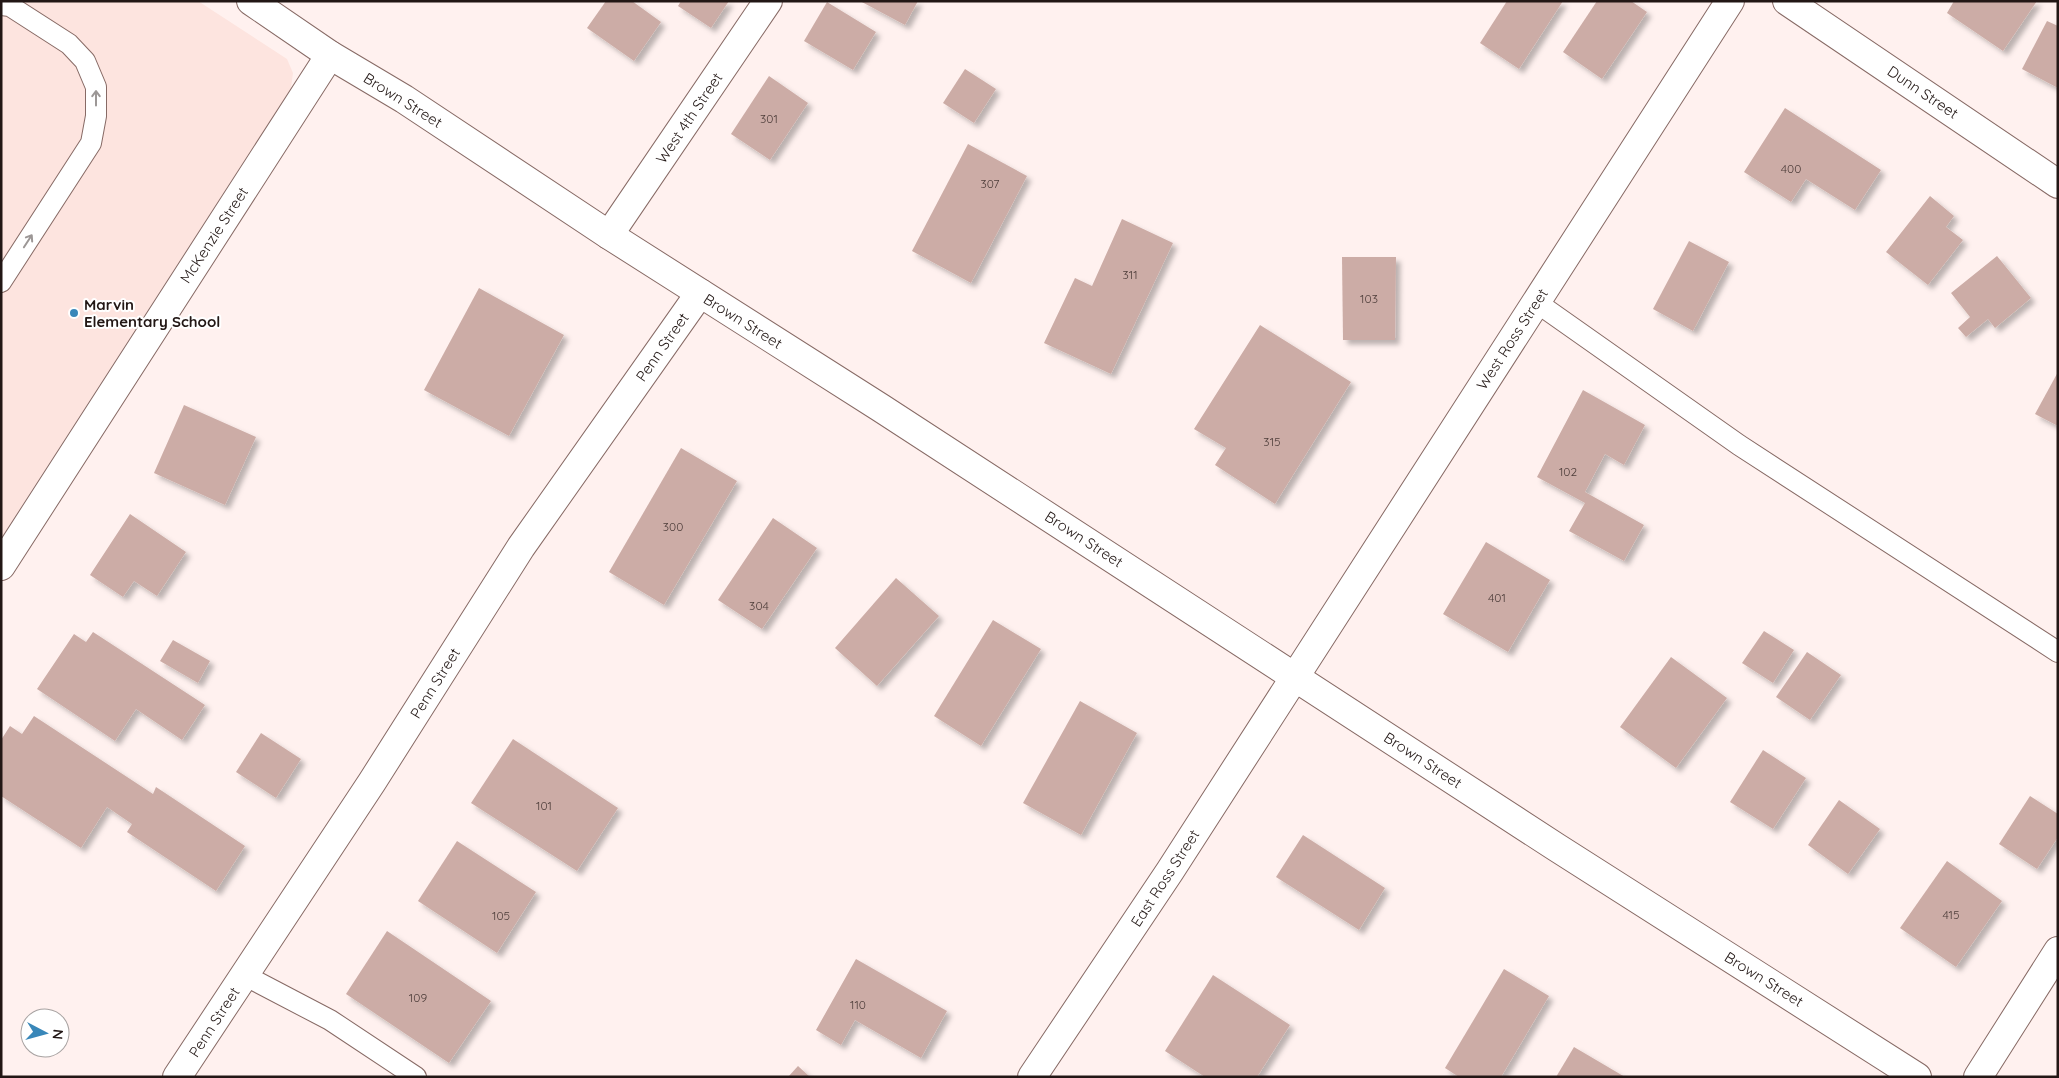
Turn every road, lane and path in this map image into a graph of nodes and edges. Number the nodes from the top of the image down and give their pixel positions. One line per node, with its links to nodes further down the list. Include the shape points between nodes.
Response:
1 (251, 1): 6 (street, Brown Street)
2 (768, 1): 8 (street, West 4th Street)
3 (1730, 1): 11 (street, West Ross Street)
4 (1787, 1): 7 (street, Dunn Street)
5 (1, 5): 9 (lane, one-way to 5, via 91,144 96,116 96,87 80,56 69,44 10,6)
6 (330, 55): 8 (street, Brown Street, via 404,99); 12 (street, McKenzie Street)
7 (2058, 184)
8 (609, 236): 10 (street, Brown Street)
9 (1, 282)
10 (700, 293): 14 (street, Brown Street); 16 (street, Penn Street, via 521,547 372,782)
11 (1536, 302): 13 (lane, via 1738,445); 14 (street, West Ross Street)
12 (1, 566)
13 (2058, 652)
14 (1295, 677): 19 (street, East Ross Street); 20 (street, Brown Street)
15 (2058, 951): 21 (street)
16 (244, 975): 17 (street, Penn Street); 18 (lane, via 330,1020)
17 (178, 1077)
18 (416, 1077)
19 (1032, 1077)
20 (1917, 1077)
21 (1978, 1077)

